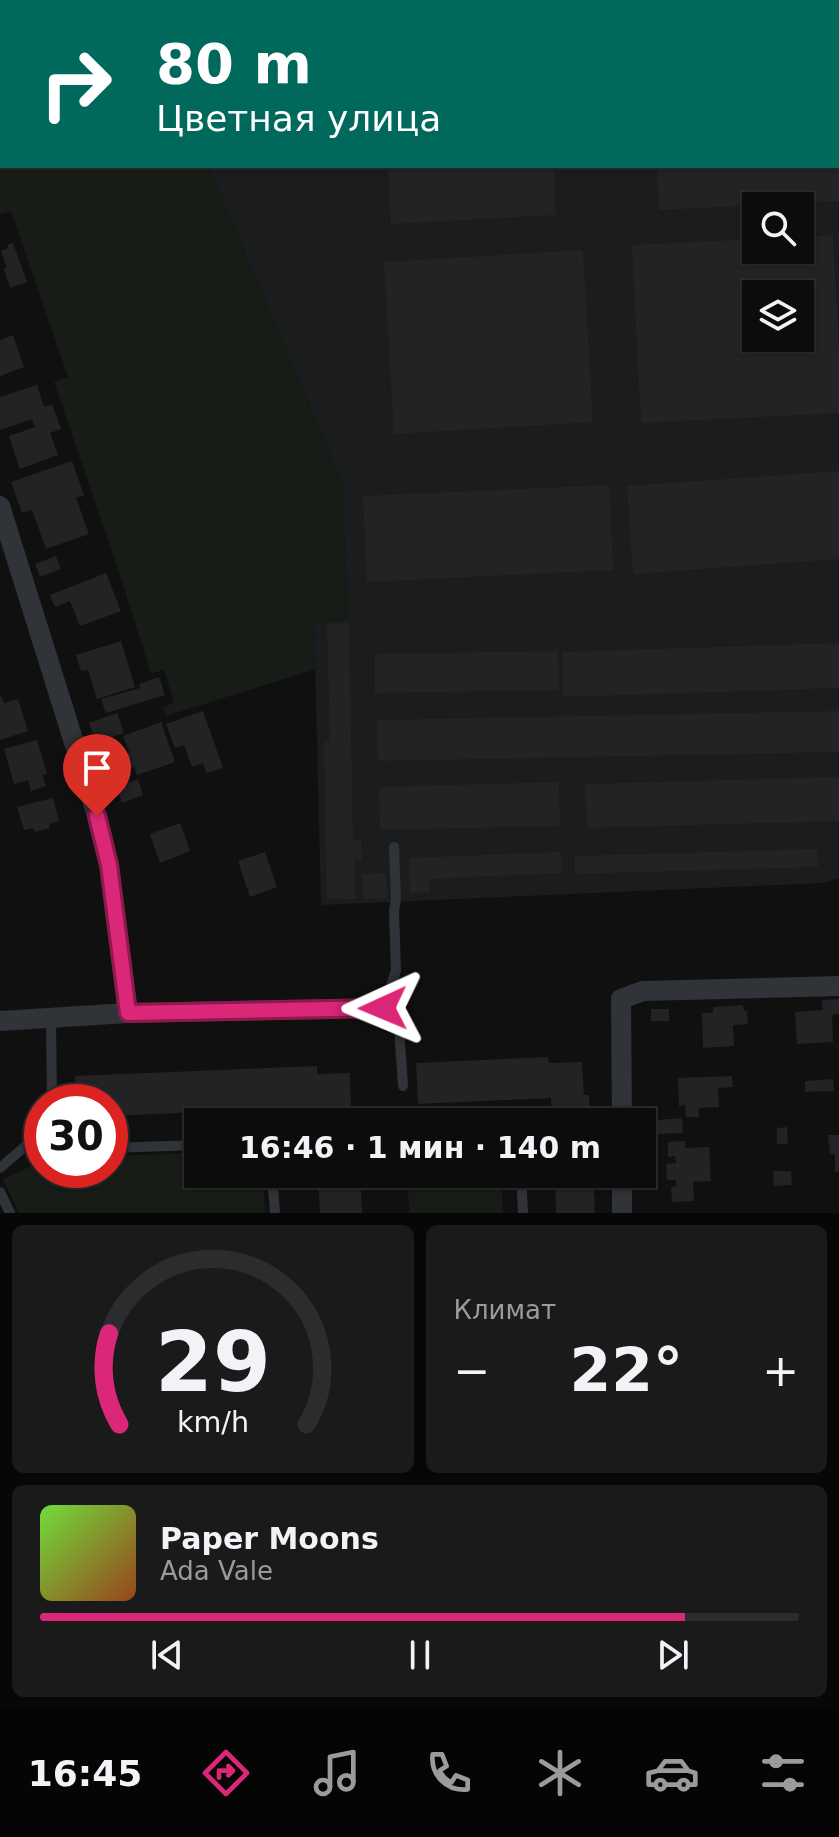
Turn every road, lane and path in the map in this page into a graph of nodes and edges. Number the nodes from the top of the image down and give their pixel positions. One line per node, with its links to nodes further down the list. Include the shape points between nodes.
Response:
1 (0, 506): 5 (street, via 100,828)
2 (394, 847): 4 (lane, via 396,971)
3 (839, 986): 10 (street, via 643,991 621,999)
4 (383, 1008): 5 (street); 9 (lane, via 399,1028)
5 (128, 1013): 6 (street)
6 (51, 1019): 7 (street); 8 (lane)
7 (0, 1021)
8 (52, 1084)
9 (403, 1086)
10 (622, 1108)
11 (184, 1145): 13 (lane)
12 (24, 1147): 14 (lane)
13 (128, 1147)
14 (0, 1168)
15 (273, 1188): 20 (lane)
16 (522, 1188): 21 (lane)
17 (622, 1188): 22 (street)
18 (0, 1192): 19 (lane)
19 (10, 1213)
20 (275, 1213)
21 (523, 1213)
22 (622, 1213)

